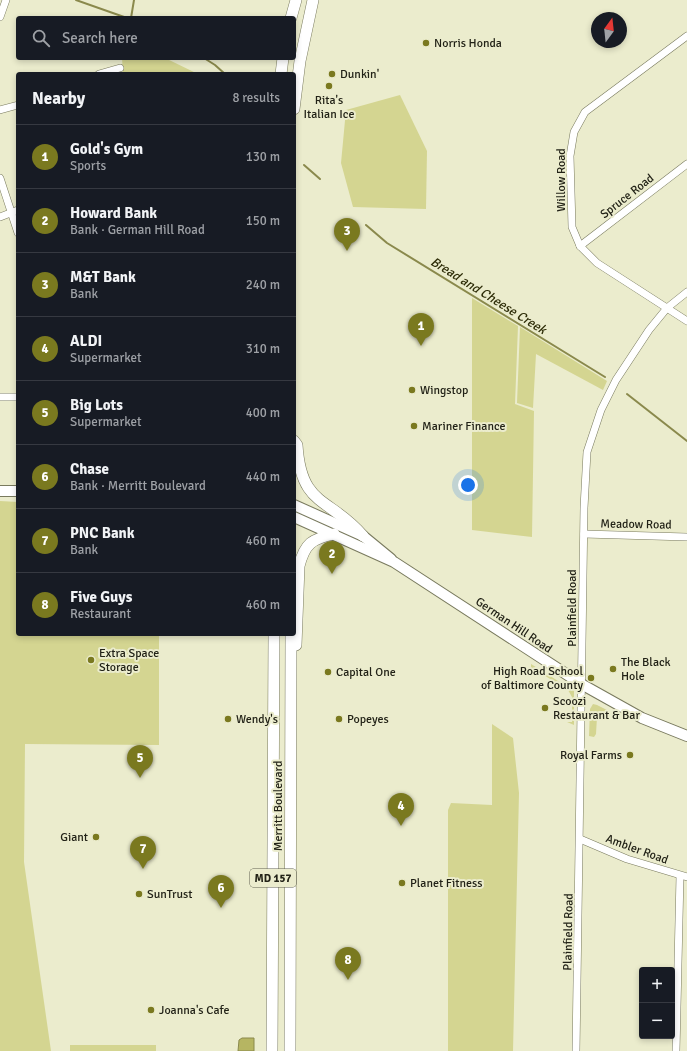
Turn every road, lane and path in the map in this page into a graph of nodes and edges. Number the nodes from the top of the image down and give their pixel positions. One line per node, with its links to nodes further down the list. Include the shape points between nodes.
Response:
1 (6, 0): 5 (street)
2 (296, 0): 4 (main road)
3 (313, 0): 9 (main road, via 301,54)
4 (292, 16)
5 (0, 17)
6 (687, 36): 16 (street, Willow Road, via 585,112 577,123 570,156 571,216 572,227)
7 (120, 68): 8 (street)
8 (106, 72)
9 (296, 93)
10 (16, 105): 11 (street)
11 (0, 110)
12 (687, 164): 16 (street, Spruce Road)
13 (0, 178): 14 (street)
14 (15, 212): 15 (street)
15 (0, 217)
16 (580, 246): 18 (street, Willow Road, via 597,263)
17 (687, 292): 18 (street, Plainfield Road)
18 (667, 308): 19 (street, Willow Road); 28 (street, Plainfield Road, via 624,368 596,420 584,474)
19 (687, 321)
20 (0, 397): 21 (street)
21 (16, 397)
22 (296, 444): 29 (main road, via 301,477 311,494 354,525)
23 (0, 491): 24 (street)
24 (16, 492)
25 (296, 506): 29 (street, German Hill Road)
26 (296, 518): 27 (street, German Hill Road)
27 (334, 534): 31 (street, German Hill Road); 34 (main road, via 310,542 301,558 296,646)
28 (584, 534): 30 (street, Meadow Road); 35 (street, Plainfield Road)
29 (363, 536): 31 (street, German Hill Road)
30 (687, 537)
31 (394, 562): 35 (street, German Hill Road)
32 (274, 636): 39 (main road, Merritt Boulevard / MD 157)
33 (291, 636): 34 (main road, Merritt Boulevard / MD 157)
34 (291, 646): 40 (main road, Merritt Boulevard / MD 157)
35 (583, 685): 36 (street, German Hill Road, via 642,718); 37 (street, Plainfield Road)
36 (687, 736)
37 (580, 839): 38 (street, Ambler Road, via 627,859); 41 (street, Plainfield Road)
38 (684, 877): 42 (street)
39 (272, 1051)
40 (290, 1051)
41 (576, 1051)
42 (676, 1051)

